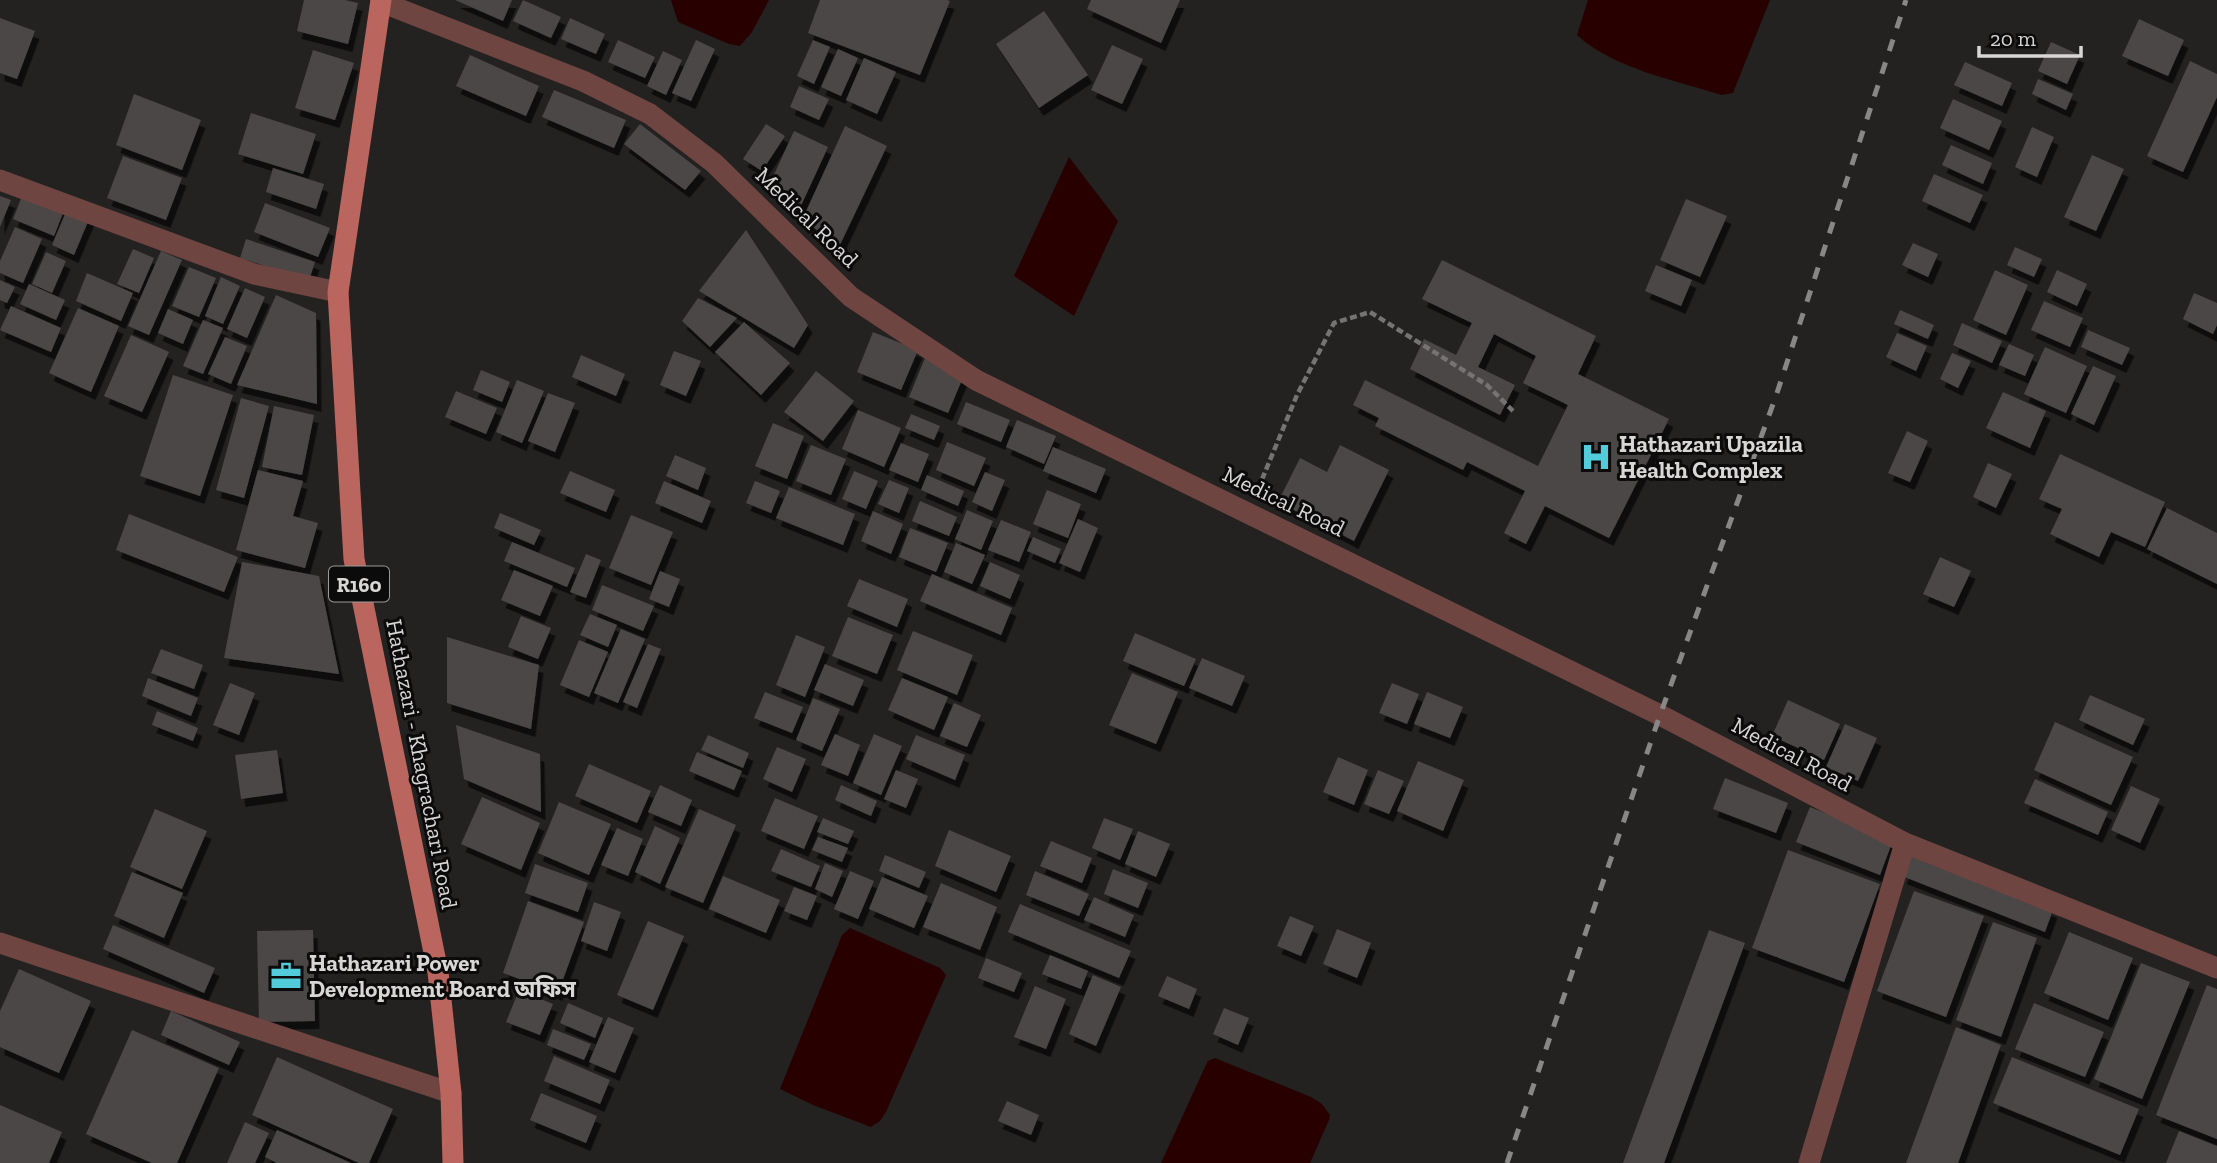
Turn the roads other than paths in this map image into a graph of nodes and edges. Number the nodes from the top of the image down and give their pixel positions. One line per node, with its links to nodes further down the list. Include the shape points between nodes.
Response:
1 (381, 1): 3 (main road, Hathazari - Khagrachari Road / R160); 4 (street, Medical Road, via 583,81 650,114 714,163 851,297 976,380 1660,715)
2 (0, 180): 3 (street, via 254,274)
3 (338, 292): 7 (main road, Hathazari - Khagrachari Road / R160, via 354,559 438,972)
4 (1905, 843): 6 (street, Medical Road); 9 (street)
5 (0, 943): 7 (street)
6 (2217, 968)
7 (451, 1093): 8 (main road, Hathazari - Khagrachari Road / R160)
8 (453, 1163)
9 (1809, 1163)

